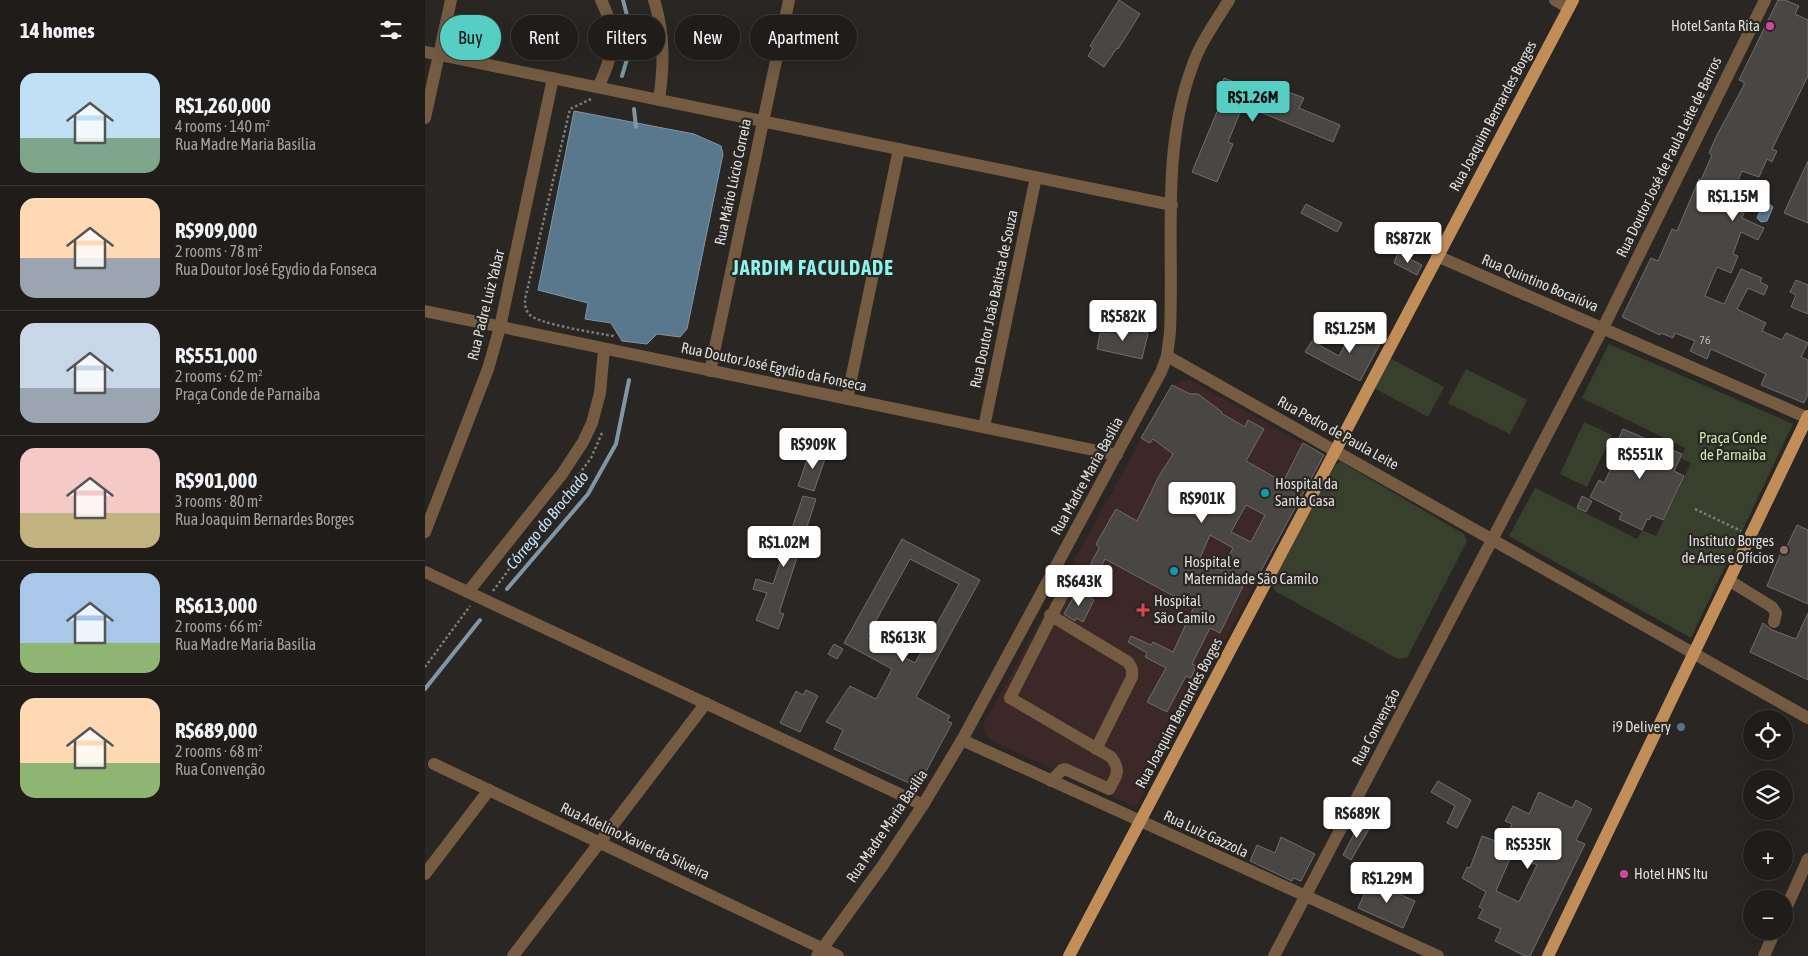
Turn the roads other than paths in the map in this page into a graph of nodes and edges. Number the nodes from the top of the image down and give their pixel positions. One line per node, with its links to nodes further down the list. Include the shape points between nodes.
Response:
1 (451, 0): 10 (street)
2 (601, 0): 12 (street, via 612,42 609,65)
3 (654, 0): 13 (street, via 663,44)
4 (789, 0): 15 (street, Rua Mário Lúcio Correia)
5 (1229, 0): 18 (street, Rua Madre Maria Basília, via 1202,44 1186,84 1175,137)
6 (1555, 0): 8 (street)
7 (1765, 0): 22 (street, Rua Doutor José de Paula Leite de Barros)
8 (1571, 4): 19 (main road, Rua Joaquim Bernardes Borges)
9 (425, 52): 10 (street)
10 (439, 55): 11 (street); 14 (street)
11 (553, 78): 12 (street); 21 (street, Rua Padre Luiz Yabar)
12 (598, 87): 13 (street)
13 (659, 100): 15 (street)
14 (425, 118)
15 (763, 121): 16 (street); 25 (street, Rua Mário Lúcio Correia)
16 (899, 149): 17 (street); 26 (street)
17 (1036, 177): 18 (street); 28 (street, Rua Doutor João Batista de Souza)
18 (1172, 206): 24 (street, Rua Madre Maria Basília)
19 (1437, 256): 22 (street, Rua Quintino Bocaiúva); 29 (main road, Rua Joaquim Bernardes Borges)
20 (425, 311): 21 (street, Rua Doutor José Egydio da Fonseca)
21 (500, 327): 23 (street, Rua Doutor José Egydio da Fonseca); 31 (street, Rua Padre Luiz Yabar, via 488,368)
22 (1603, 328): 27 (street); 32 (street)
23 (604, 348): 25 (street, Rua Doutor José Egydio da Fonseca); 36 (street, via 600,393 583,442 562,474)
24 (1167, 356): 29 (street, Rua Pedro de Paula Leite); 30 (street, Rua Madre Maria Basília, via 1156,384)
25 (710, 371): 26 (street, Rua Doutor José Egydio da Fonseca)
26 (847, 399): 28 (street, Rua Doutor José Egydio da Fonseca)
27 (1808, 417): 35 (main road)
28 (984, 427): 30 (street, Rua Doutor José Egydio da Fonseca)
29 (1335, 450): 32 (street, Rua Pedro de Paula Leite); 50 (main road, Rua Joaquim Bernardes Borges)
30 (1117, 455): 42 (street, Rua Madre Maria Basília)
31 (425, 532)
32 (1492, 540): 39 (street); 55 (street, Rua Convenção)
33 (425, 572): 36 (street)
34 (1074, 572): 37 (street)
35 (1730, 582): 38 (street, via 1772,607 1776,613); 39 (main road)
36 (468, 592): 40 (street)
37 (1050, 616): 43 (street, via 1128,662 1132,669 1132,677); 43 (street, via 1010,698)
38 (1774, 622)
39 (1695, 654): 41 (street); 63 (main road)
40 (706, 703): 48 (street); 51 (street)
41 (1808, 718)
42 (962, 740): 45 (street, Rua Luiz Gazzola); 48 (street, Rua Madre Maria Basília)
43 (1096, 749): 46 (street, via 1111,757 1117,765 1118,774)
44 (434, 764): 47 (street, Rua Adelino Xavier da Silveira)
45 (1051, 781): 46 (street, via 1065,769); 49 (street, Rua Luiz Gazzola)
46 (1109, 789): 49 (street)
47 (489, 790): 51 (street, Rua Adelino Xavier da Silveira); 53 (street)
48 (923, 805): 57 (street, Rua Madre Maria Basília)
49 (1102, 805): 50 (street, Rua Luiz Gazzola)
50 (1140, 822): 55 (street, Rua Luiz Gazzola); 60 (main road, Rua Joaquim Bernardes Borges)
51 (599, 842): 57 (street, Rua Adelino Xavier da Silveira); 58 (street)
52 (1808, 859): 54 (street)
53 (425, 874)
54 (1793, 893)
55 (1305, 898): 61 (street, Rua Convenção); 62 (street, Rua Luiz Gazzola)
56 (1771, 940): 64 (street)
57 (820, 952): 59 (street, Rua Adelino Xavier da Silveira)
58 (513, 956)
59 (838, 956)
60 (1069, 956)
61 (1274, 956)
62 (1437, 956)
63 (1548, 956)
64 (1764, 956)

